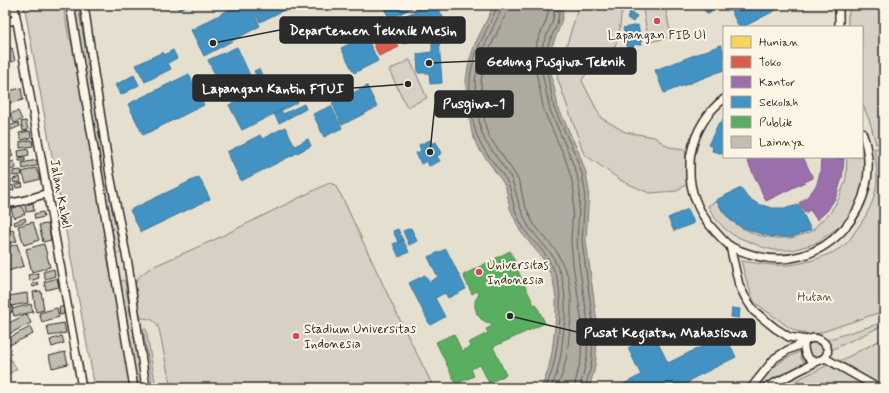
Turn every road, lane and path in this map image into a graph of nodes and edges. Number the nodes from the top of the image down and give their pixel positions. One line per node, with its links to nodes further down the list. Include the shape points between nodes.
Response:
1 (14, 5): 5 (street, Jalan Kabel)
2 (70, 5): 14 (street)
3 (84, 5): 13 (street, via 110,175)
4 (839, 5): 7 (street)
5 (16, 20): 6 (street); 10 (street, Jalan Kabel)
6 (5, 22)
7 (839, 26)
8 (723, 100): 12 (street, via 700,127 691,154 690,172 692,192 698,208 707,223)
9 (863, 135): 12 (street, via 870,164 867,192 856,218 837,239 813,253 785,259 757,256)
10 (48, 193): 11 (street); 20 (street, Jalan Kabel)
11 (5, 204)
12 (730, 246): 17 (street, via 739,284 754,311 789,337)
13 (128, 264): 14 (street); 22 (street)
14 (114, 265): 21 (street)
15 (5, 300): 16 (street)
16 (8, 308)
17 (806, 342): 18 (street, via 813,338 824,342 828,351); 19 (street, via 805,355 812,361); 23 (street, via 776,358)
18 (825, 358): 19 (street); 25 (street)
19 (818, 361): 24 (street)
20 (82, 388)
21 (134, 388)
22 (146, 388)
23 (751, 388)
24 (765, 388)
25 (878, 388)

